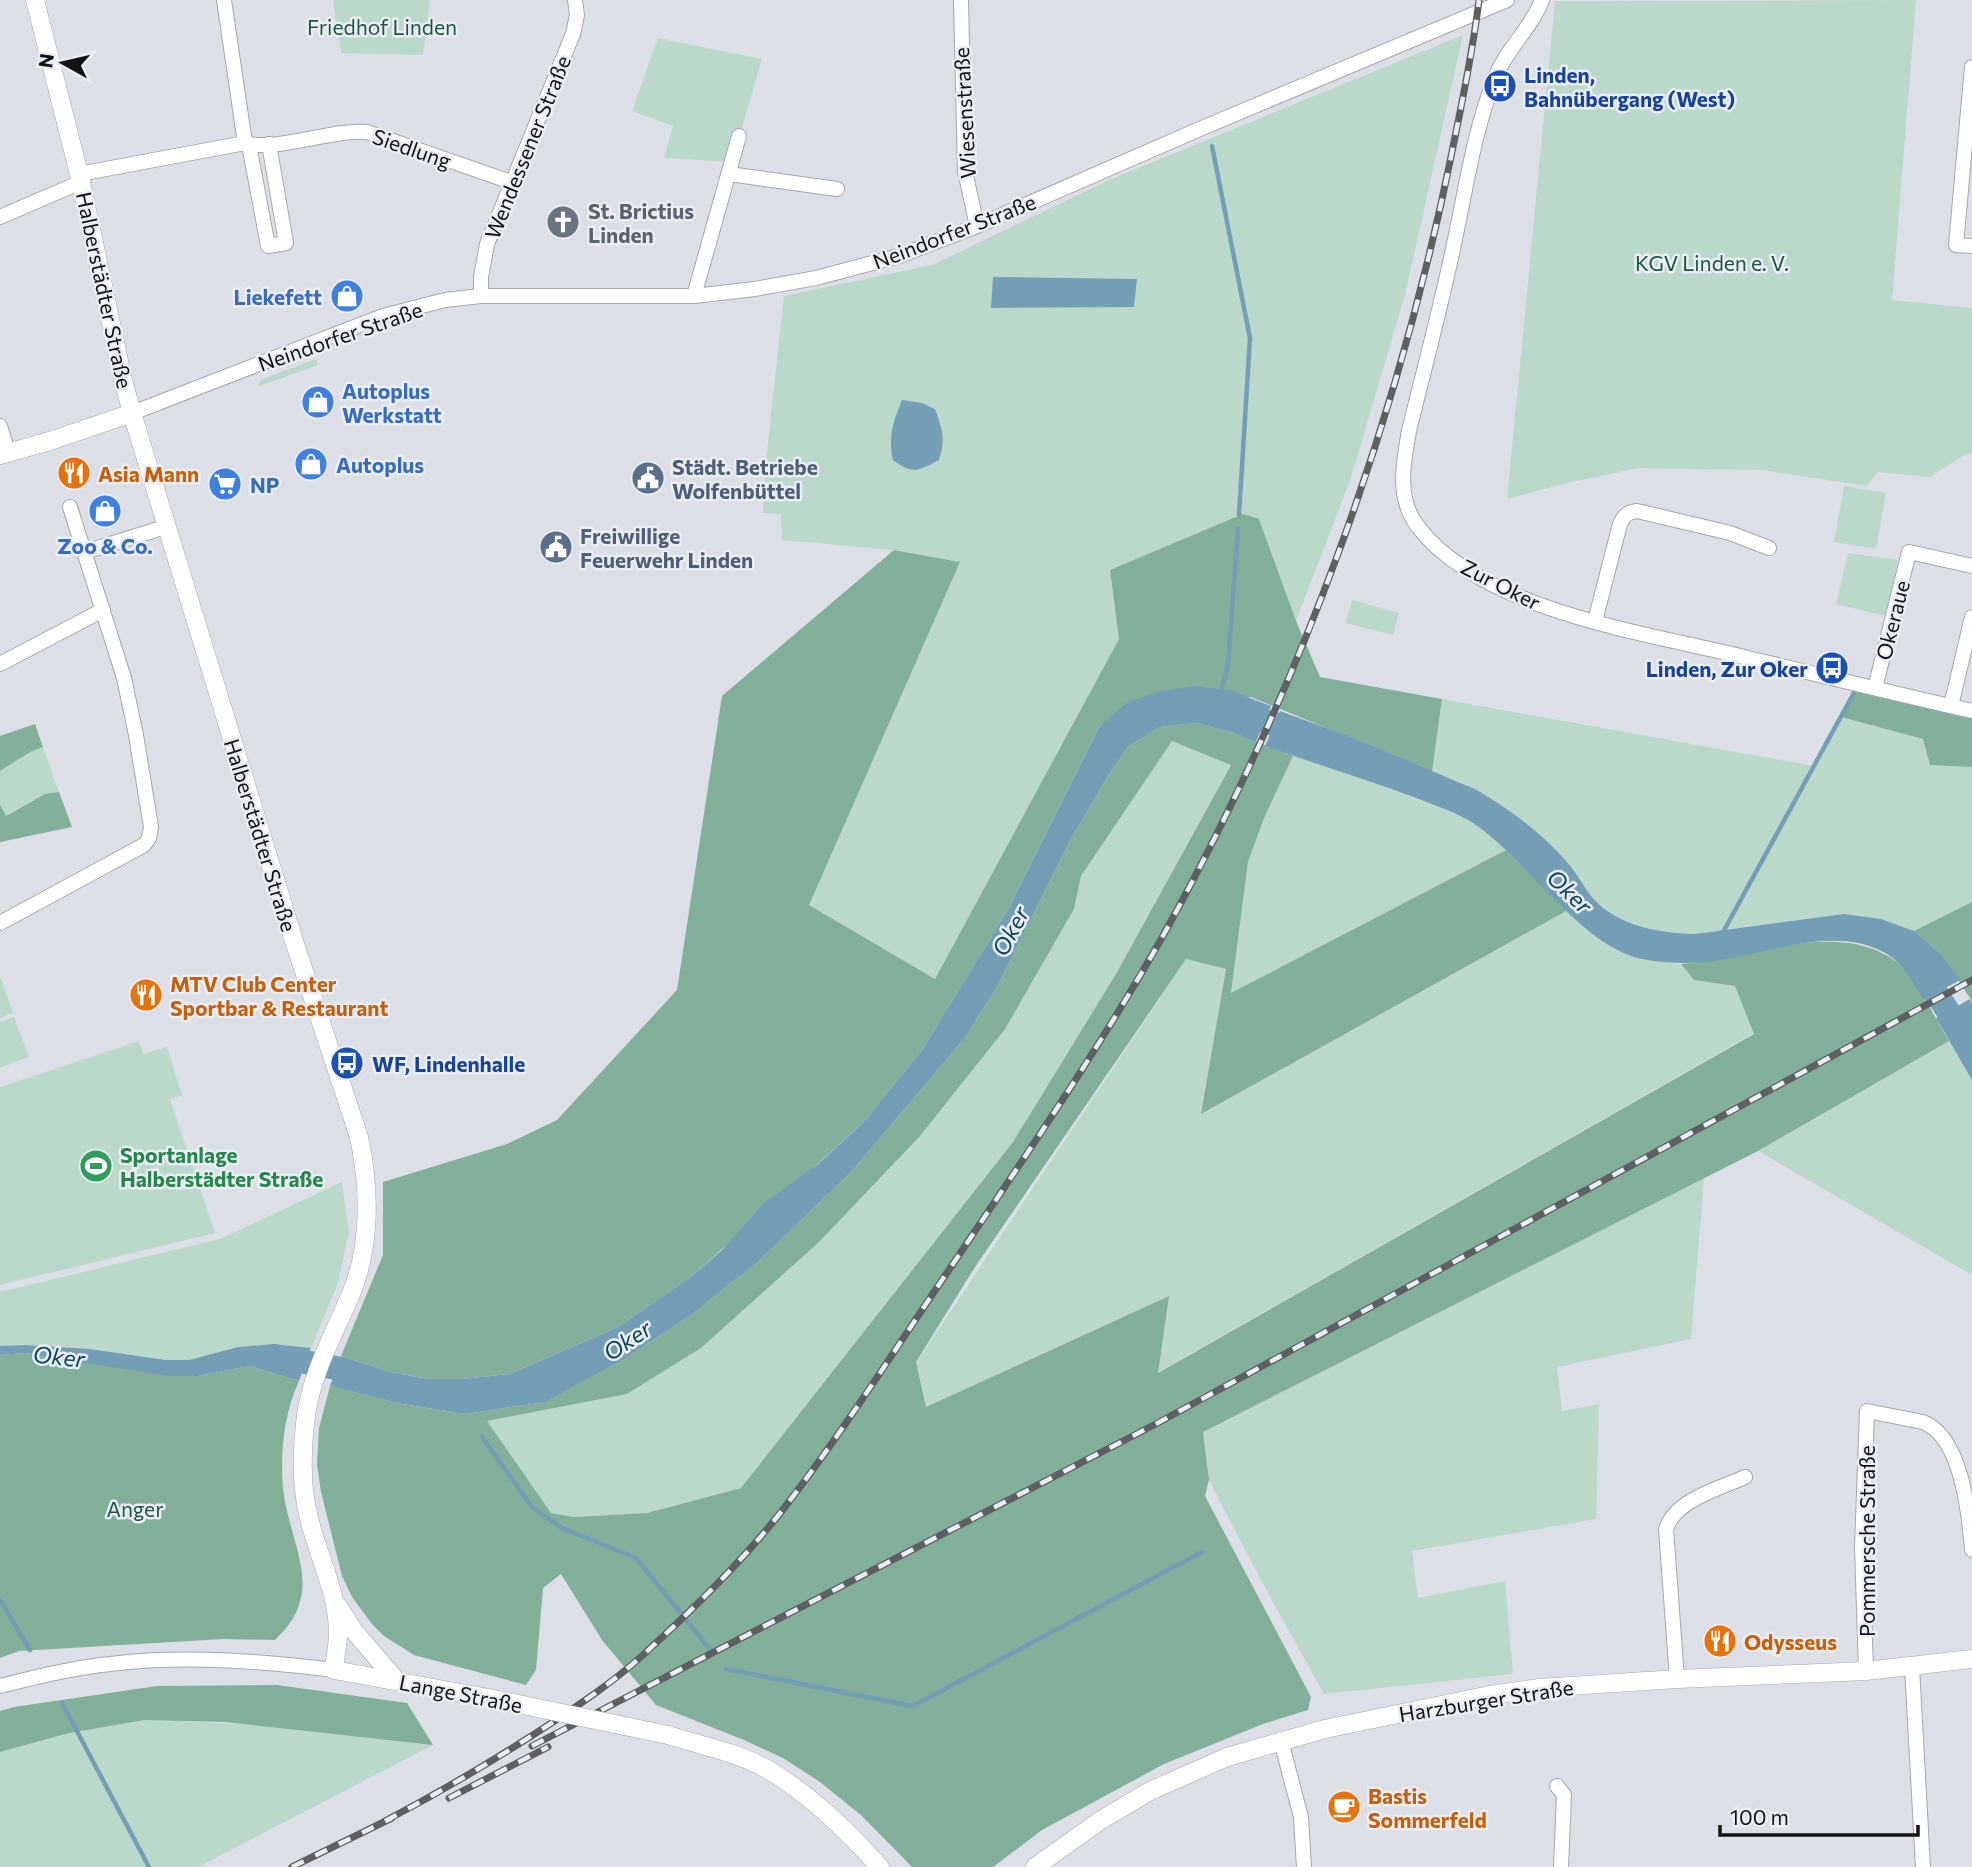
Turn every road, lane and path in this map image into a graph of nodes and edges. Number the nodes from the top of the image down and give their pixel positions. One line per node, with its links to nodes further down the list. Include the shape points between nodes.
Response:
1 (34, 0): 12 (main road, Halberstädter Straße)
2 (224, 0): 9 (street)
3 (575, 0): 13 (street, Wendessener Straße, via 573,34)
4 (961, 0): 16 (street, Wiesenstraße, via 965,171)
5 (1507, 0): 16 (street, Neindorfer Straße)
6 (1542, 0): 30 (street, Zur Oker, via 1504,59 1487,103 1409,431 1403,494 1418,528 1450,559 1508,592)
7 (1972, 67): 17 (street, via 1956,245)
8 (739, 136): 11 (street)
9 (248, 144): 10 (street, Siedlung); 10 (street, via 268,246 286,243); 12 (street, Siedlung)
10 (269, 144): 13 (street, Siedlung, via 368,132)
11 (729, 174): 14 (street); 19 (street)
12 (80, 178): 15 (street, Siedlung); 20 (main road, Halberstädter Straße)
13 (511, 182): 18 (street, Wendessener Straße, via 485,251)
14 (837, 189)
15 (0, 217)
16 (977, 226): 19 (street, Neindorfer Straße, via 899,256 816,278)
17 (1972, 246)
18 (481, 296): 19 (street, Neindorfer Straße); 20 (street, Neindorfer Straße, via 383,316)
19 (694, 296)
20 (132, 413): 22 (main road); 24 (main road, Halberstädter Straße)
21 (0, 426): 22 (street)
22 (4, 453)
23 (70, 507): 26 (street)
24 (165, 527): 26 (street); 39 (main road, Halberstädter Straße, via 366,1170 368,1193 360,1261 312,1388 305,1422 302,1471 307,1509)
25 (1769, 548): 30 (street, via 1730,533 1630,512 1620,524)
26 (85, 552): 28 (street)
27 (1972, 566): 32 (street, Okeraue, via 1909,552)
28 (103, 610): 31 (street); 35 (street, via 134,723 149,838 144,845)
29 (1972, 618): 33 (street)
30 (1595, 621): 32 (street, Zur Oker)
31 (0, 664)
32 (1875, 688): 33 (street, Zur Oker)
33 (1951, 706): 34 (street, Zur Oker)
34 (1972, 711)
35 (0, 923)
36 (1745, 1477): 44 (street, via 1681,1508 1666,1529)
37 (1968, 1480): 38 (street); 43 (street, Pommersche Straße, via 1931,1425 1867,1411 1862,1547)
38 (1972, 1550)
39 (334, 1601): 42 (main road, Halberstädter Straße, via 338,1633); 45 (main road)
40 (1972, 1660): 41 (main road, Harzburger Straße)
41 (1912, 1667): 43 (main road, Harzburger Straße); 53 (street)
42 (334, 1670): 45 (main road, Lange Straße); 46 (street, Lange Straße, via 216,1660 112,1664)
43 (1866, 1671): 44 (main road, Harzburger Straße)
44 (1677, 1679): 47 (main road, Harzburger Straße, via 1516,1691)
45 (396, 1680): 49 (main road, Lange Straße, bridge, via 668,1735 764,1768 832,1817)
46 (0, 1686)
47 (1281, 1741): 50 (main road, Harzburger Straße, via 1227,1757 1150,1791); 51 (street, via 1301,1817)
48 (1557, 1786): 52 (street, via 1564,1795)
49 (880, 1867)
50 (1035, 1867)
51 (1304, 1867)
52 (1561, 1867)
53 (1923, 1867)

